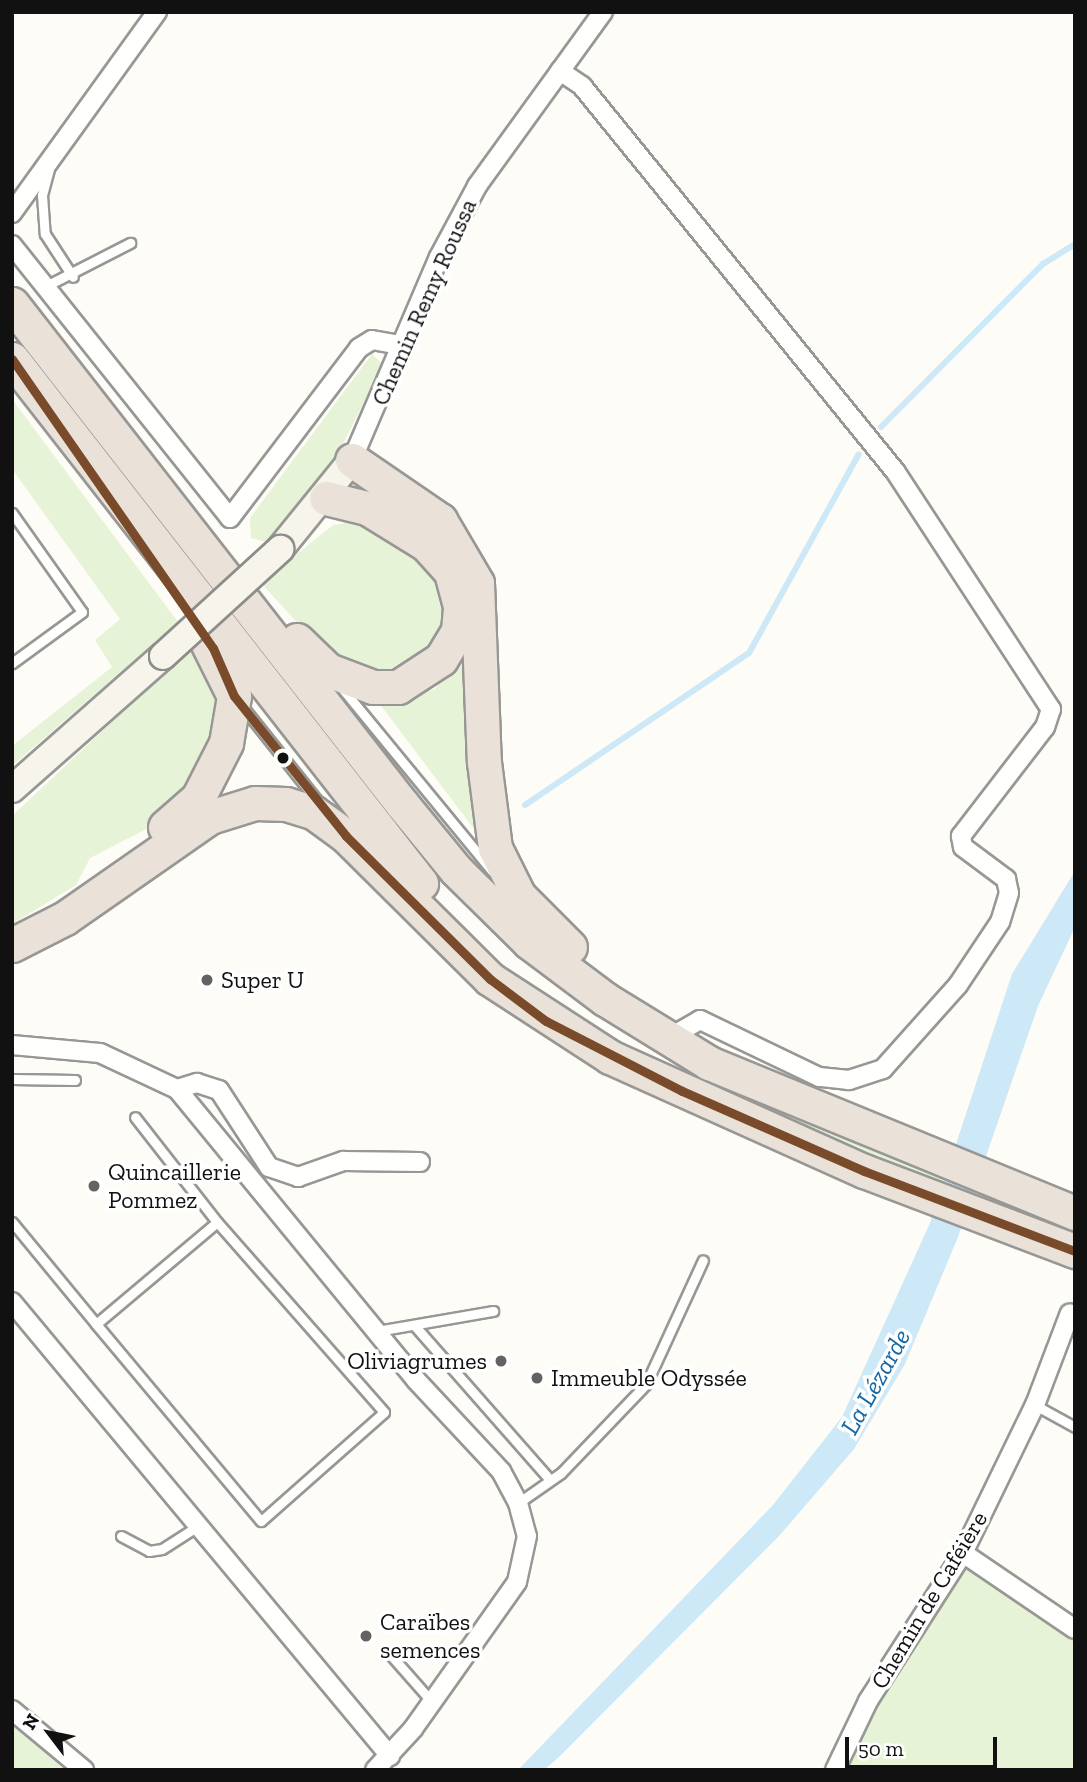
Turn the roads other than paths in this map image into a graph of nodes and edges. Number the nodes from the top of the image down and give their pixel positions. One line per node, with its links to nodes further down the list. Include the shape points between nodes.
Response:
1 (157, 12): 4 (street)
2 (603, 12): 3 (street, Chemin Remy Roussa)
3 (560, 71): 11 (street, Chemin Remy Roussa, via 477,186); 26 (street, via 582,86 895,471 1051,709 1045,727 961,836 963,847 1006,879 1000,922 958,985 883,1069 849,1080 819,1077 700,1020)
4 (53, 154): 5 (street); 8 (lane, via 42,195 45,234)
5 (12, 213)
6 (130, 243): 8 (lane)
7 (12, 245): 9 (street)
8 (73, 277): 9 (lane)
9 (44, 287): 11 (street, via 230,518 359,348 372,340)
10 (12, 304): 13 (highway)
11 (401, 345): 15 (street, Chemin Remy Roussa)
12 (12, 359): 14 (highway)
13 (116, 435): 19 (highway); 28 (highway, via 456,870 529,942 605,999)
14 (77, 445): 20 (highway, via 145,558 213,648); 32 (highway, via 411,873 565,1017)
15 (352, 460): 16 (main road); 23 (highway, via 440,520 477,583 488,818)
16 (326, 498): 19 (highway, via 367,508 427,545 451,572 460,606 458,631 441,659 418,679 373,687); 21 (main road, bridge, via 280,550)
17 (12, 513): 18 (lane, via 82,612)
18 (12, 663)
19 (328, 670): 23 (lane, via 481,862)
20 (234, 696): 22 (lane); 24 (highway, via 226,743 191,805 70,897)
21 (12, 789)
22 (346, 836): 25 (highway, via 313,812 286,804 237,807 210,817 65,918); 32 (highway, via 490,979 546,1021)
23 (519, 896): 26 (highway, via 543,924)
24 (12, 929)
25 (12, 945)
26 (674, 1035): 28 (highway)
27 (12, 1045): 31 (street, via 100,1052)
28 (709, 1063): 35 (highway)
29 (12, 1079): 30 (lane)
30 (75, 1080)
31 (177, 1089): 34 (street, via 197,1083 219,1090 269,1167 298,1177 344,1161); 45 (street)
32 (682, 1091): 38 (highway, via 864,1171)
33 (135, 1117): 37 (lane)
34 (420, 1162)
35 (1075, 1213)
36 (12, 1222): 43 (lane)
37 (217, 1222): 43 (lane); 43 (lane, via 384,1412 261,1521)
38 (1075, 1251)
39 (703, 1260): 48 (lane, via 646,1384)
40 (12, 1302): 50 (street)
41 (493, 1311): 44 (lane)
42 (1070, 1314): 46 (street, Chemin de Caféière)
43 (96, 1324)
44 (414, 1325): 45 (lane); 48 (lane)
45 (376, 1332): 49 (street, via 500,1471)
46 (1035, 1405): 47 (lane); 52 (street, Chemin de Caféière)
47 (1075, 1427)
48 (550, 1480): 49 (lane)
49 (518, 1503): 55 (street, via 527,1536 517,1582)
50 (198, 1526): 51 (lane, via 162,1549 149,1550); 57 (street)
51 (121, 1536)
52 (963, 1553): 53 (street); 60 (street, Chemin de Caféière, via 868,1701)
53 (1075, 1629)
54 (388, 1652): 55 (lane)
55 (433, 1703): 57 (street)
56 (12, 1710): 58 (street)
57 (390, 1756): 59 (street)
58 (84, 1770)
59 (375, 1770)
60 (835, 1770)

